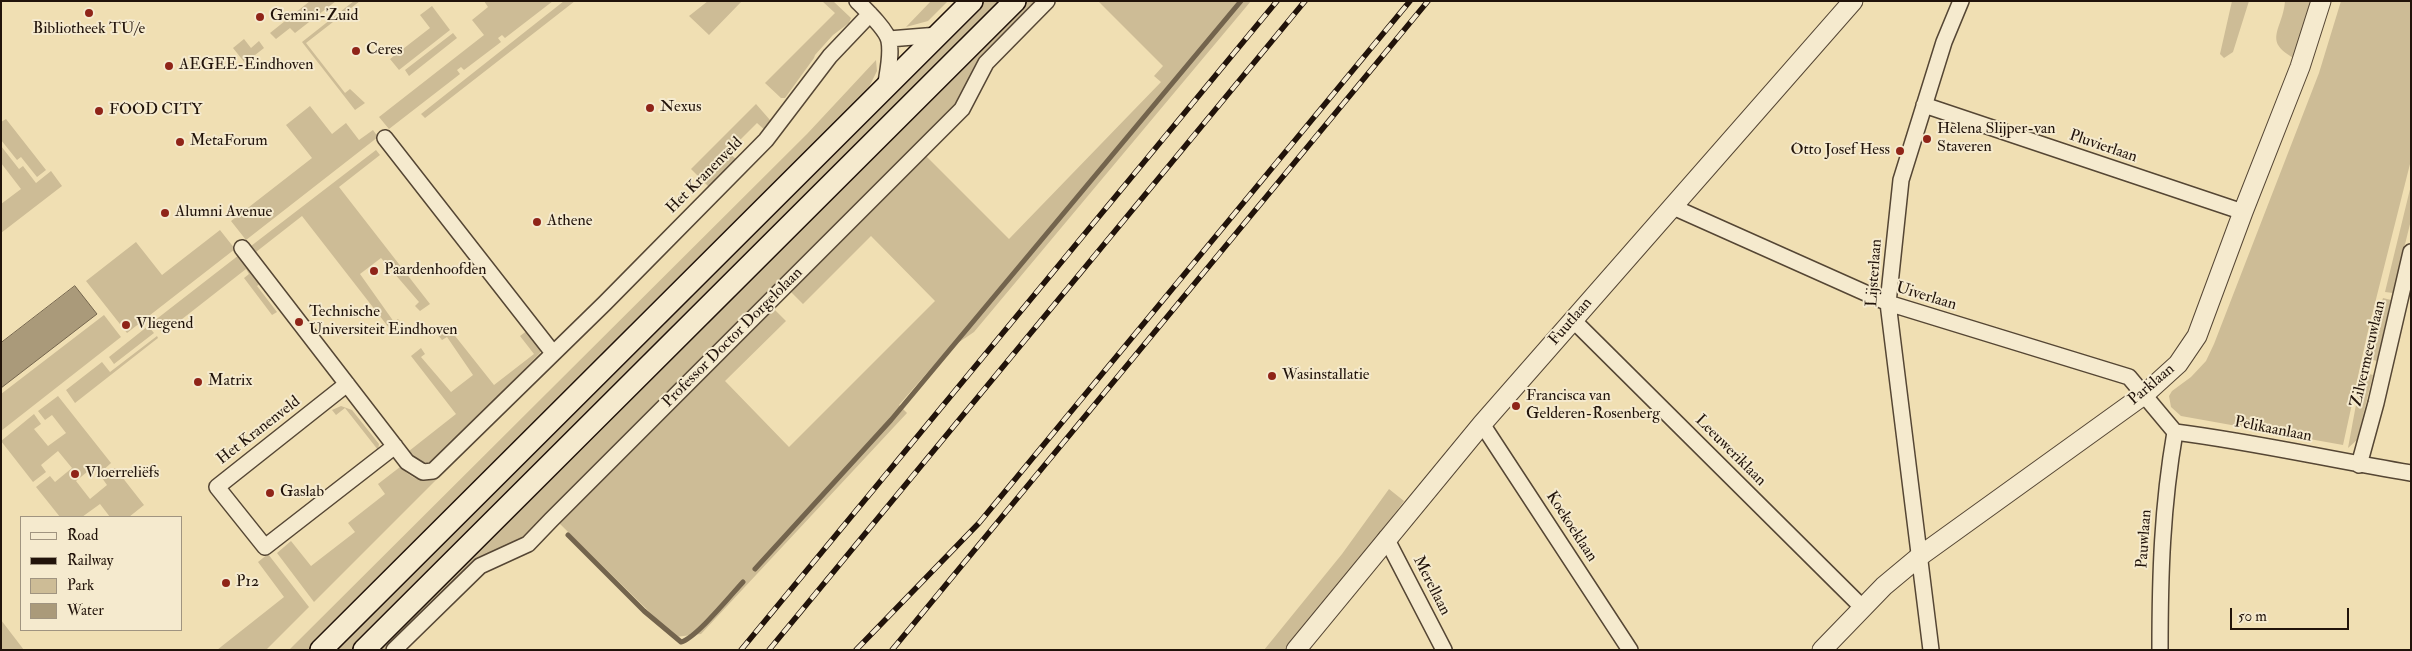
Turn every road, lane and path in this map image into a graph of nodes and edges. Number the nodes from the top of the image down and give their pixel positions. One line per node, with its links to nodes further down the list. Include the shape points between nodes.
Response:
1 (857, 1): 8 (street)
2 (972, 1): 9 (main road)
3 (1015, 1): 32 (main road)
4 (1047, 1): 33 (street, Professor Doctor Dorgelolaan, via 986,63 962,109 528,544 480,566)
5 (1853, 1): 14 (street, Fuutlaan)
6 (1961, 1): 12 (street, Lijsterlaan)
7 (2321, 1): 15 (street, Parklaan, via 2300,67)
8 (870, 14): 10 (street); 20 (street, Het Kranenveld, via 830,56 766,140)
9 (938, 35): 10 (street); 11 (main road)
10 (889, 39): 11 (street)
11 (885, 88): 31 (main road)
12 (1924, 105): 15 (street, Pluvierlaan); 18 (street, Lijsterlaan, via 1901,180)
13 (385, 138): 20 (street)
14 (1672, 207): 18 (street, Uiverlaan); 19 (street, Fuutlaan)
15 (2242, 212): 22 (street, Parklaan, via 2197,336 2178,364)
16 (242, 248): 21 (street, Het Kranenveld)
17 (2411, 252): 26 (street, Zilvermeeuwlaan)
18 (1888, 303): 22 (street, Uiverlaan, via 2129,377); 29 (street, Lijsterlaan)
19 (1573, 320): 23 (street, Fuutlaan); 30 (street, Leeuweriklaan)
20 (553, 352): 25 (street, Het Kranenveld, via 438,468 428,472 414,468)
21 (347, 384): 25 (street, Het Kranenveld); 25 (street, Het Kranenveld, via 217,487 265,547)
22 (2145, 394): 24 (street); 29 (street, Parklaan)
23 (1482, 424): 28 (street, Fuutlaan); 36 (street, Koekoeklaan)
24 (2175, 432): 26 (street, Pelikaanlaan, via 2232,439); 39 (street, Pauwlaan, via 2165,488 2160,557)
25 (395, 446)
26 (2359, 464): 27 (street, Pelikaanlaan)
27 (2411, 473)
28 (1386, 538): 34 (street, Fuutlaan); 35 (street, Merellaan)
29 (1920, 556): 30 (street, Parklaan); 38 (street, Lijsterlaan)
30 (1863, 608): 37 (street, Parklaan)
31 (321, 650)
32 (364, 650)
33 (394, 650)
34 (1296, 650)
35 (1444, 650)
36 (1630, 650)
37 (1822, 650)
38 (1931, 650)
39 (2160, 650)

